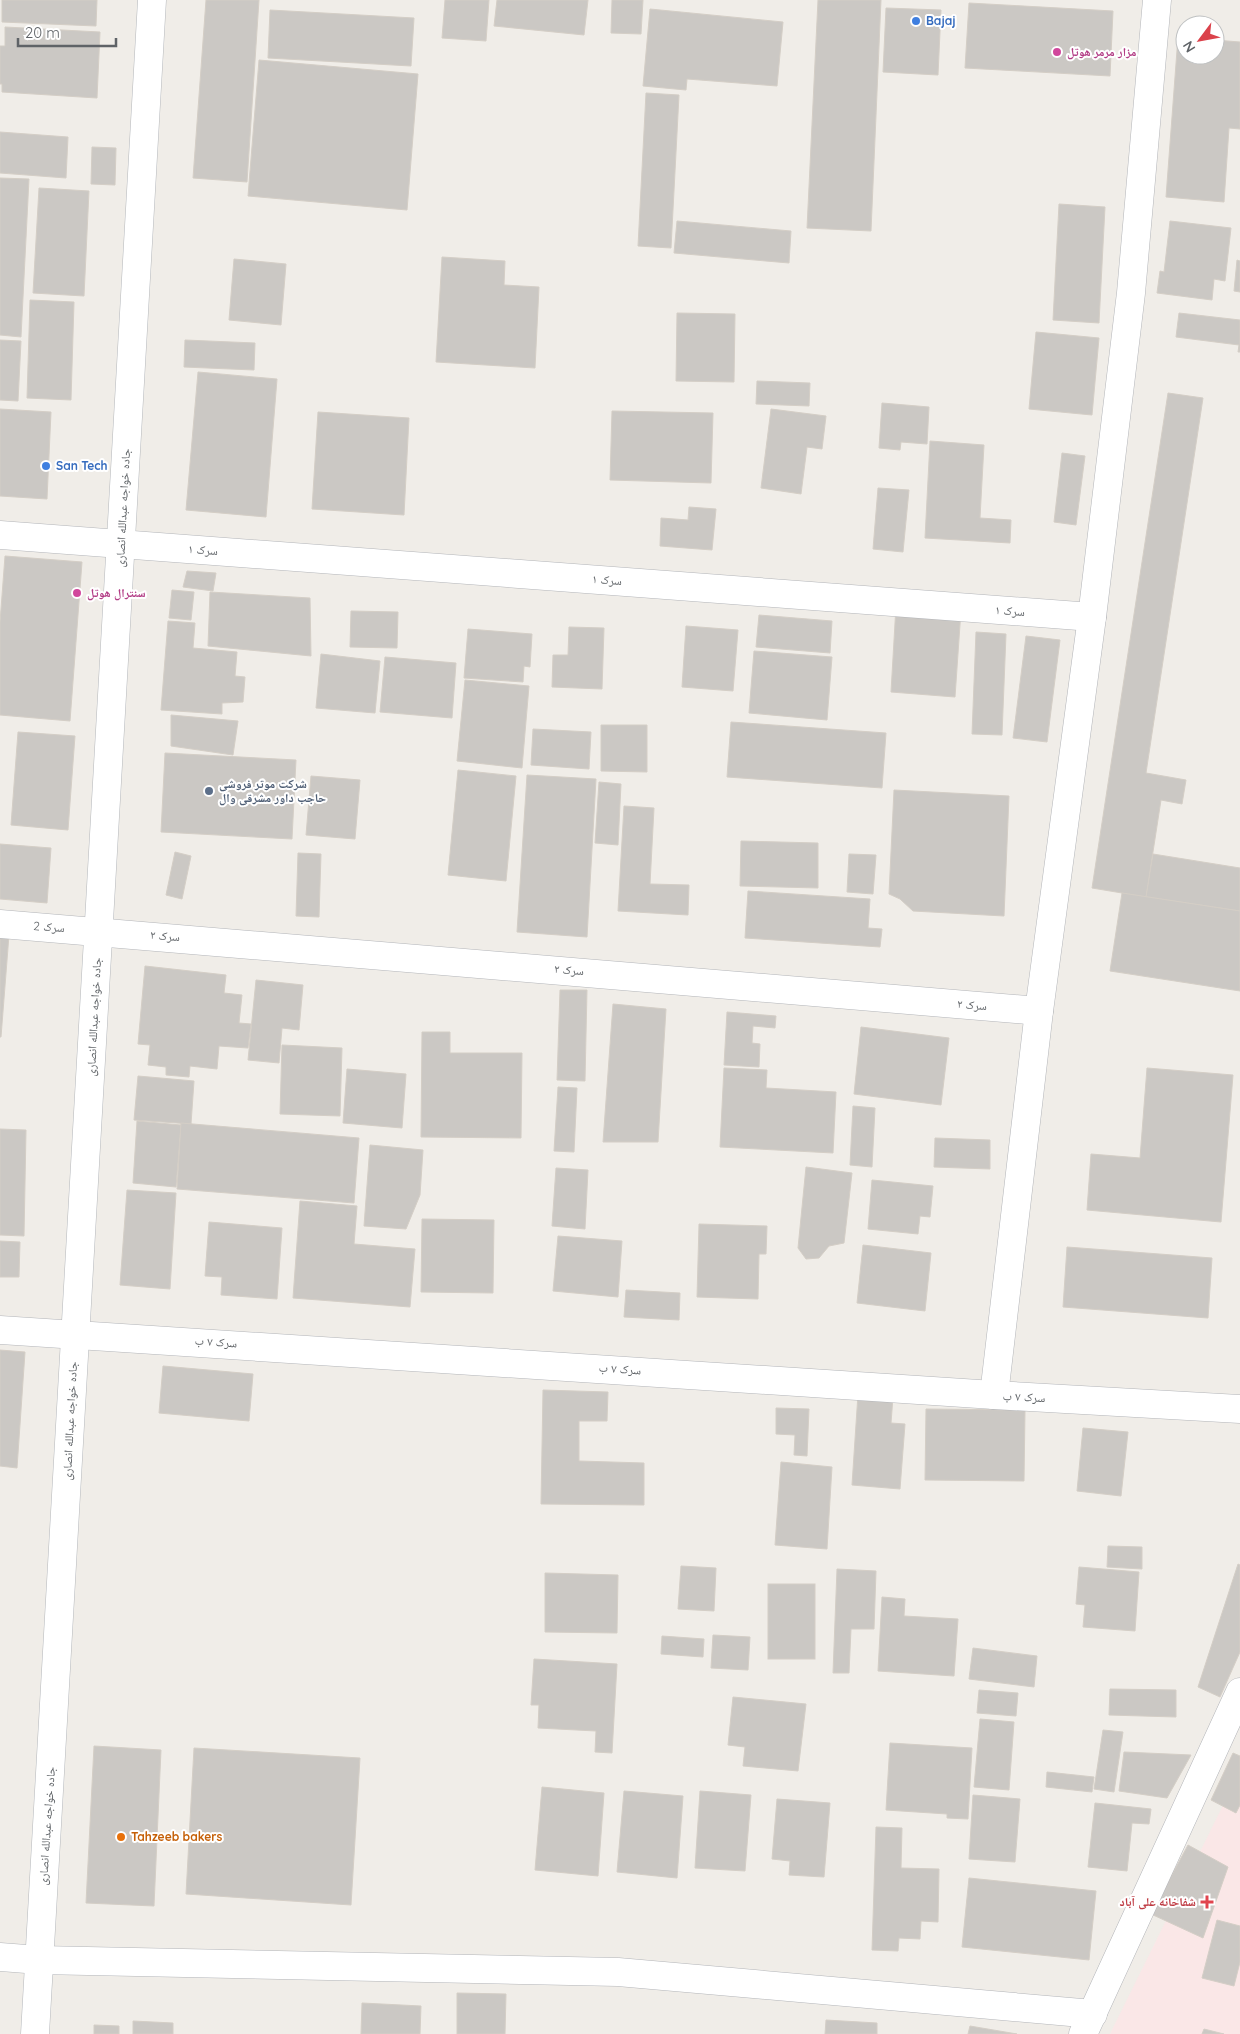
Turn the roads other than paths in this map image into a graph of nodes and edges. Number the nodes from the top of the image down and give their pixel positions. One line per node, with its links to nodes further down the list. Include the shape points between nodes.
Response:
1 (152, 0): 4 (street, جاده خواجه عبدالله انصاری)
2 (1157, 0): 5 (street, via 1131,293)
3 (0, 535): 4 (street, سرک ۱)
4 (121, 544): 5 (street, سرک ۱); 7 (street, جاده خواجه عبدالله انصاری)
5 (1092, 617): 8 (street)
6 (0, 924): 7 (street, سرک 2)
7 (99, 930): 8 (street, سرک ۲); 10 (street, جاده خواجه عبدالله انصاری)
8 (1039, 1010): 11 (street)
9 (0, 1330): 10 (street, سرک ۷ ب)
10 (76, 1333): 11 (street, سرک ۷ ب); 15 (street, جاده خواجه عبدالله انصاری)
11 (994, 1396): 12 (street, سرک ۷ ب)
12 (1240, 1409)
13 (1240, 1692): 16 (street)
14 (0, 1957): 15 (street)
15 (39, 1960): 16 (street, via 618,1972); 17 (street, جاده خواجه عبدالله انصاری)
16 (1088, 2024)
17 (35, 2034)

